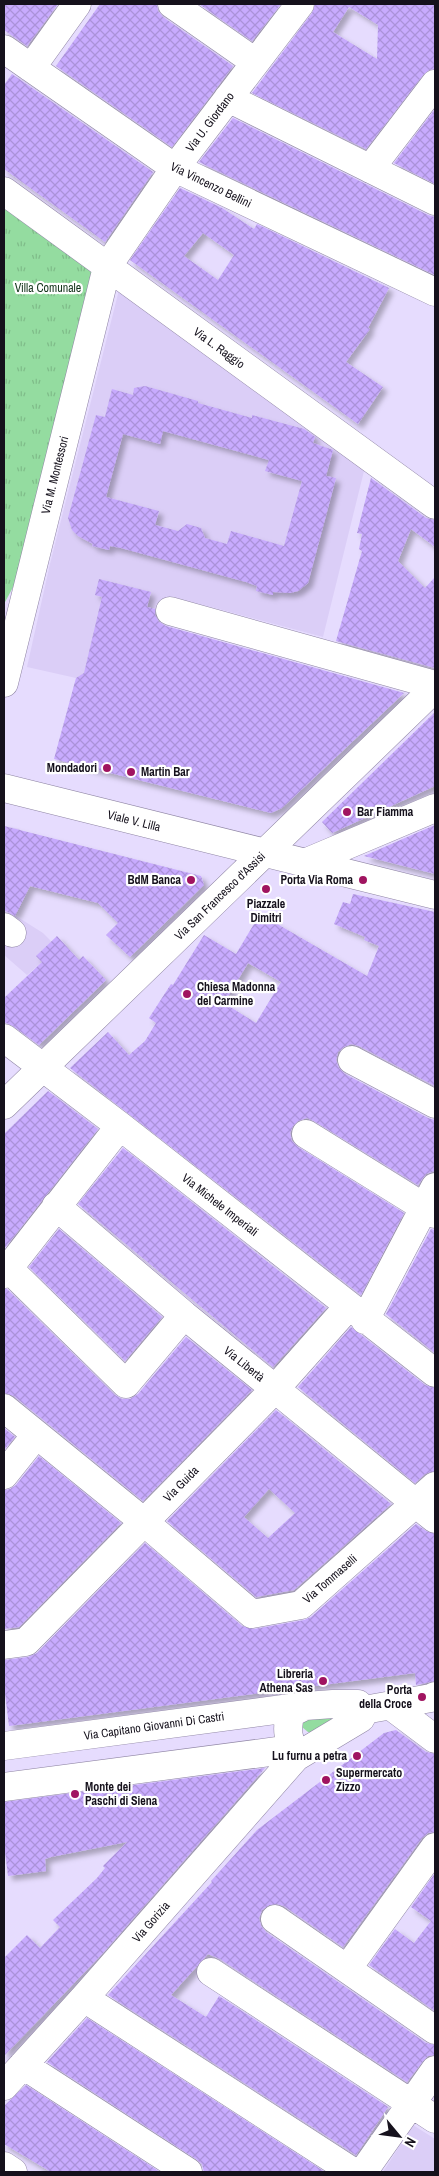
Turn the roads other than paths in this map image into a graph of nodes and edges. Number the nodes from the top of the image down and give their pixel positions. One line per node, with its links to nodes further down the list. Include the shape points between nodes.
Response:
1 (77, 4): 6 (street)
2 (172, 4): 5 (street)
3 (300, 4): 5 (street, Via U. Giordano)
4 (4, 49): 6 (street, Via Vincenzo Bellini)
5 (254, 62): 8 (street, Via U. Giordano)
6 (31, 68): 9 (street, Via Vincenzo Bellini)
7 (435, 84): 10 (street)
8 (228, 98): 9 (street, Via U. Giordano); 10 (street)
9 (175, 168): 13 (street, Via U. Giordano); 14 (street, Via Vincenzo Bellini)
10 (370, 169): 12 (street)
11 (4, 191): 13 (street, Via L. Raggio)
12 (435, 201)
13 (107, 267): 15 (street, Via L. Raggio); 17 (street, Via M. Montessori)
14 (435, 292)
15 (435, 505)
16 (170, 611): 18 (street)
17 (4, 683)
18 (435, 687): 21 (street, Via San Francesco d'Assisi)
19 (4, 788): 21 (street, Viale V. Lilla)
20 (435, 808): 22 (street)
21 (264, 854): 22 (street, Viale V. Lilla); 26 (street, Via San Francesco d'Assisi)
22 (307, 862): 23 (street, Viale V. Lilla)
23 (435, 895)
24 (4, 1038): 26 (street, Via Michele Imperiali)
25 (352, 1060): 27 (street)
26 (42, 1068): 28 (street, Via San Francesco d'Assisi); 29 (street, Via Michele Imperiali)
27 (435, 1104)
28 (4, 1105)
29 (120, 1126): 32 (street); 34 (street, Via Michele Imperiali)
30 (306, 1134): 31 (street)
31 (432, 1203): 34 (street, Via Guida)
32 (56, 1206): 33 (street); 35 (street, Via Libertà)
33 (6, 1271): 35 (street, via 126,1384)
34 (357, 1313): 36 (street, Via Michele Imperiali); 37 (street, Via Guida)
35 (184, 1315): 37 (street, Via Libertà)
36 (435, 1373)
37 (275, 1390): 41 (street, Via Libertà); 42 (street, Via Guida)
38 (4, 1408): 39 (street)
39 (36, 1435): 40 (street); 42 (street)
40 (4, 1475)
41 (429, 1503): 42 (street, Via Tommaselli, via 301,1605 252,1614)
42 (143, 1521): 43 (street, Via Guida, via 26,1642)
43 (4, 1645)
44 (435, 1696): 46 (street)
45 (304, 1706): 47 (street, Via Capitano Giovanni Di Castri, via 358,1704); 49 (street, Via Capitano Giovanni Di Castri); 50 (street, via 291,1713 287,1724 287,1735)
46 (391, 1706): 47 (street); 48 (street)
47 (364, 1710): 50 (street, via 361,1718 350,1726)
48 (435, 1739)
49 (4, 1746)
50 (294, 1753): 51 (street); 56 (street, Via Gorizia)
51 (4, 1787)
52 (435, 1847): 54 (street)
53 (275, 1919): 54 (street)
54 (347, 1969): 57 (street)
55 (211, 1972): 61 (street)
56 (84, 1998): 58 (street, Via Gorizia); 66 (street)
57 (435, 2030)
58 (23, 2065): 60 (street, Via Gorizia); 65 (street)
59 (435, 2070): 61 (street)
60 (4, 2086)
61 (411, 2102): 62 (street); 67 (street)
62 (435, 2119)
63 (4, 2166): 64 (street)
64 (14, 2172)
65 (188, 2172)
66 (353, 2172)
67 (363, 2172)

